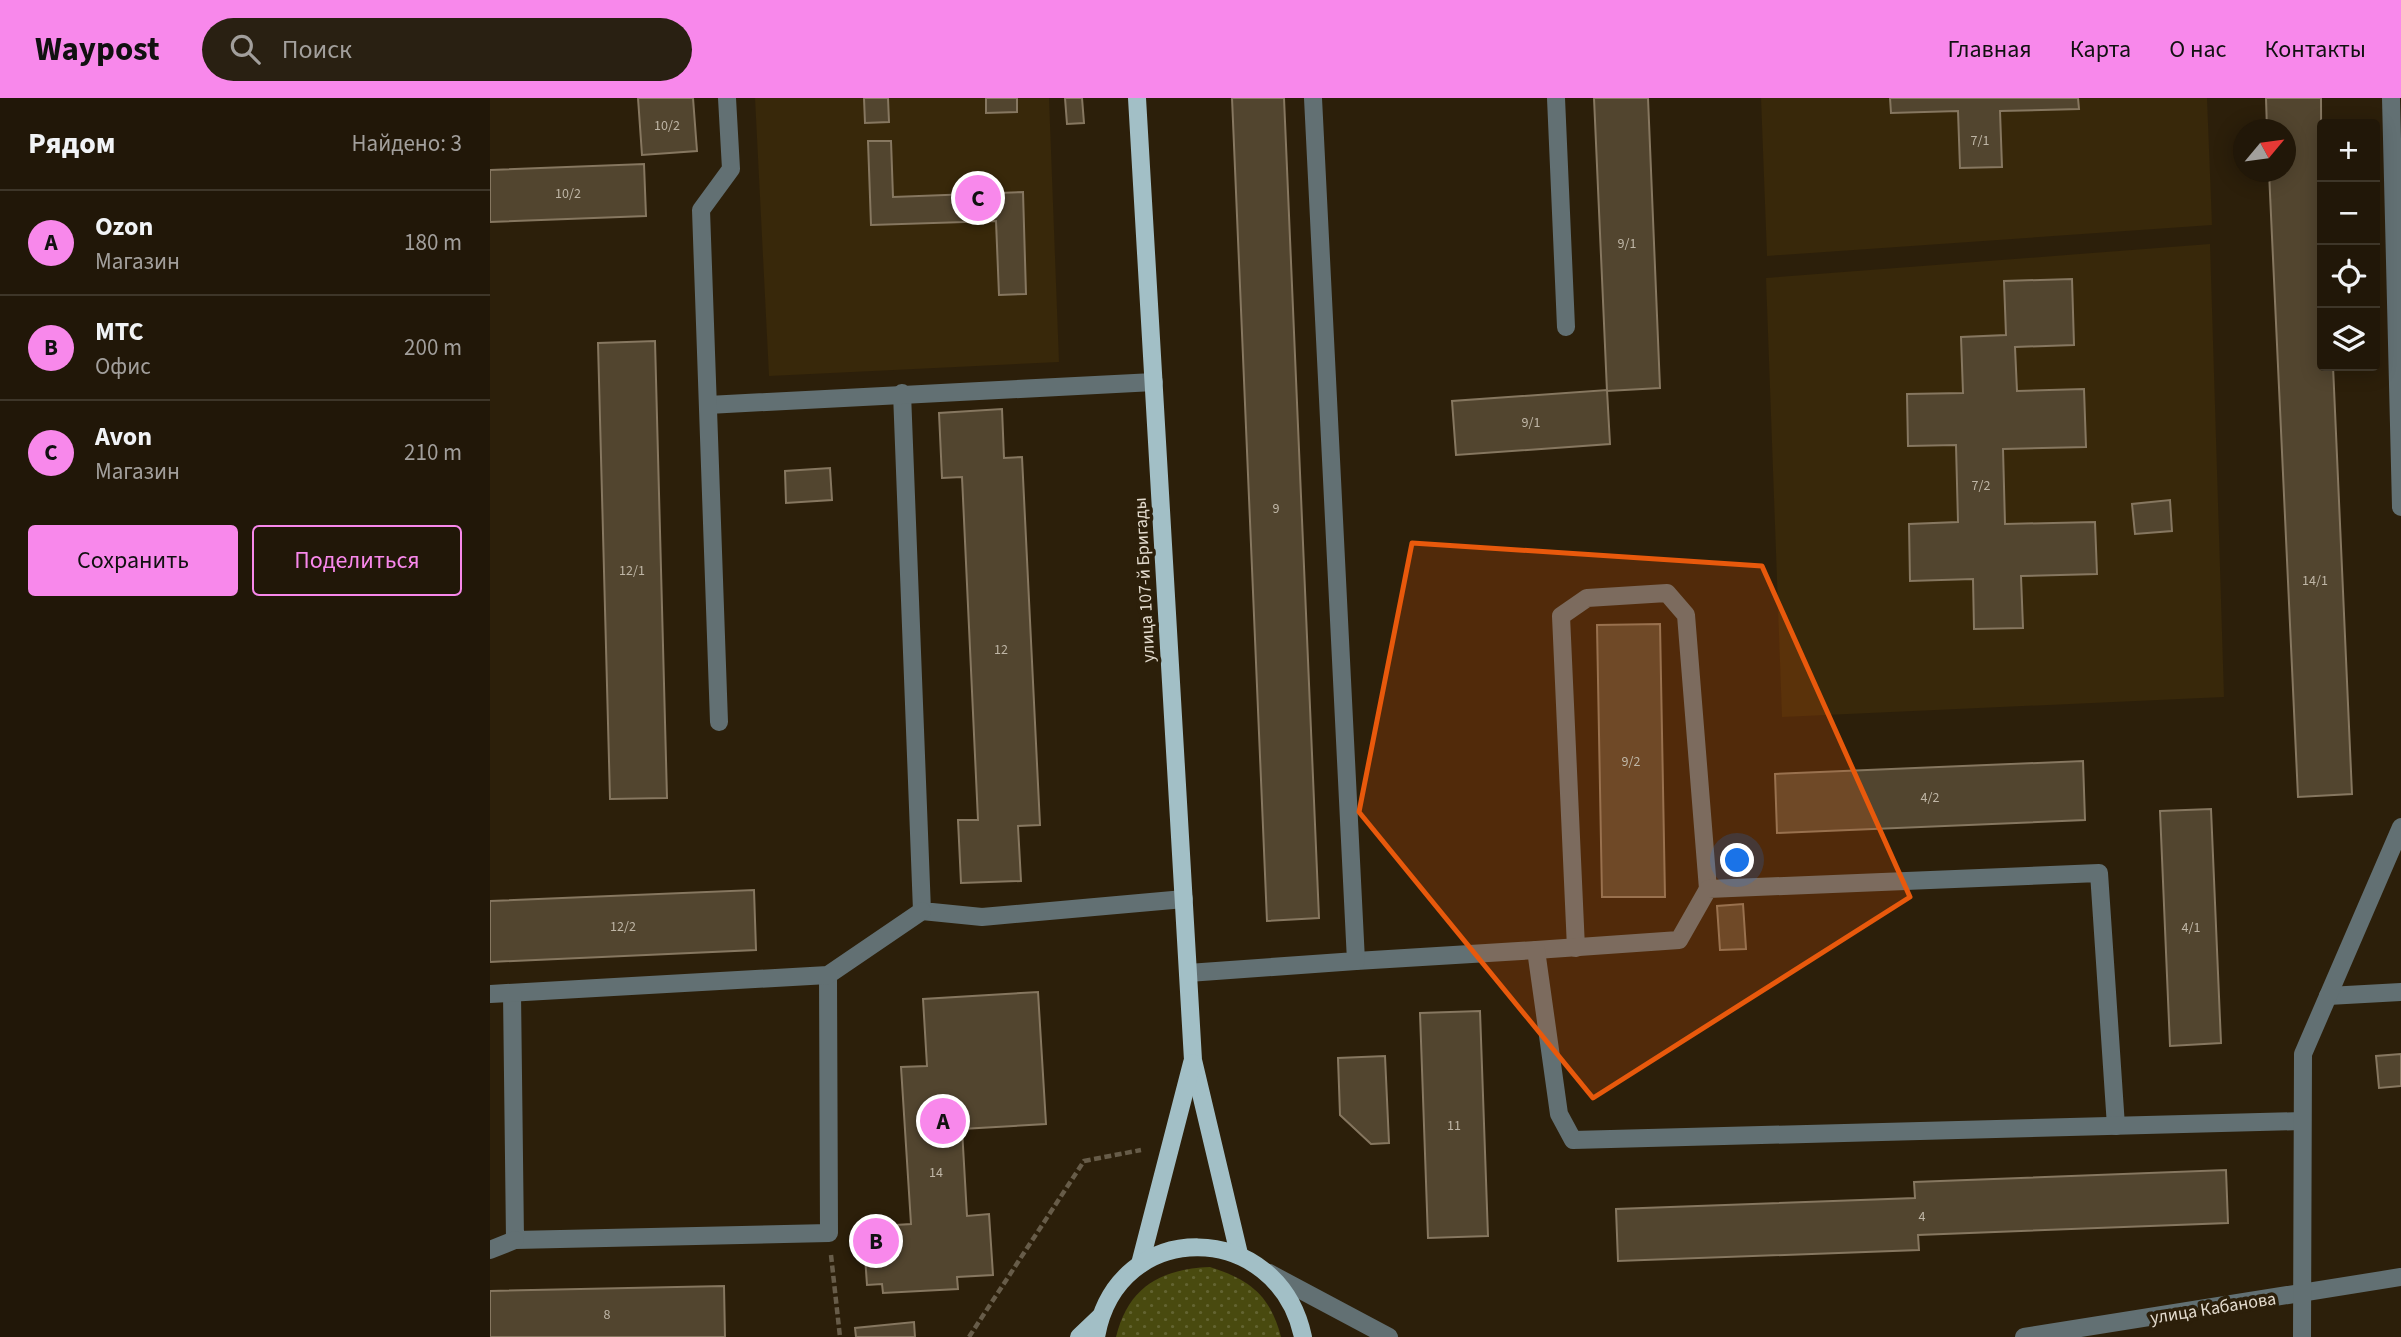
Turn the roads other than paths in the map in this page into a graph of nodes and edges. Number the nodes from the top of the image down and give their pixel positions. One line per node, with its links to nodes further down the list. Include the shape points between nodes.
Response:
1 (727, 98): 10 (street, via 732,169 701,210)
2 (1137, 98): 8 (main road, улица 107-й Бригады)
3 (1313, 98): 19 (street)
4 (1556, 98): 7 (street)
5 (2391, 98): 6 (street)
6 (2399, 297): 11 (street)
7 (1566, 327)
8 (1154, 382): 9 (street); 15 (main road, улица 107-й Бригады)
9 (902, 393): 10 (street); 16 (street)
10 (708, 405): 12 (street)
11 (2401, 507)
12 (719, 722)
13 (2401, 827): 25 (street)
14 (1708, 889): 17 (street, via 1679,940); 17 (street, via 1686,615 1667,593 1587,597 1560,616); 28 (street, via 2099,873)
15 (1184, 899): 16 (street, via 982,917); 20 (main road, улица 107-й Бригады)
16 (922, 911): 21 (street)
17 (1576, 948): 18 (street)
18 (1536, 950): 19 (street); 28 (street, via 1559,1114 1573,1140)
19 (1356, 961): 20 (street)
20 (1188, 973): 26 (main road, улица 107-й Бригады)
21 (828, 975): 23 (street); 29 (street, via 829,1233)
22 (2401, 992): 25 (street)
23 (512, 993): 24 (street); 29 (street)
24 (490, 994)
25 (2328, 996): 27 (street, via 2303,1054)
26 (1193, 1060): 31 (main road); 32 (main road)
27 (2302, 1121): 28 (street); 35 (street)
28 (2116, 1126)
29 (515, 1240): 30 (street)
30 (490, 1250)
31 (1239, 1254): 32 (main road, via 1204,1246 1170,1250); 33 (main road)
32 (1140, 1264): 36 (main road, via 1116,1287)
33 (1269, 1273): 39 (main road, via 1291,1301); 40 (street)
34 (2401, 1277): 35 (street, улица Кабанова)
35 (2300, 1295): 41 (street, улица Кабанова); 42 (street)
36 (1100, 1317): 37 (main road); 38 (main road)
37 (1079, 1337)
38 (1096, 1337)
39 (1303, 1337)
40 (1389, 1337)
41 (2024, 1337)
42 (2302, 1337)

